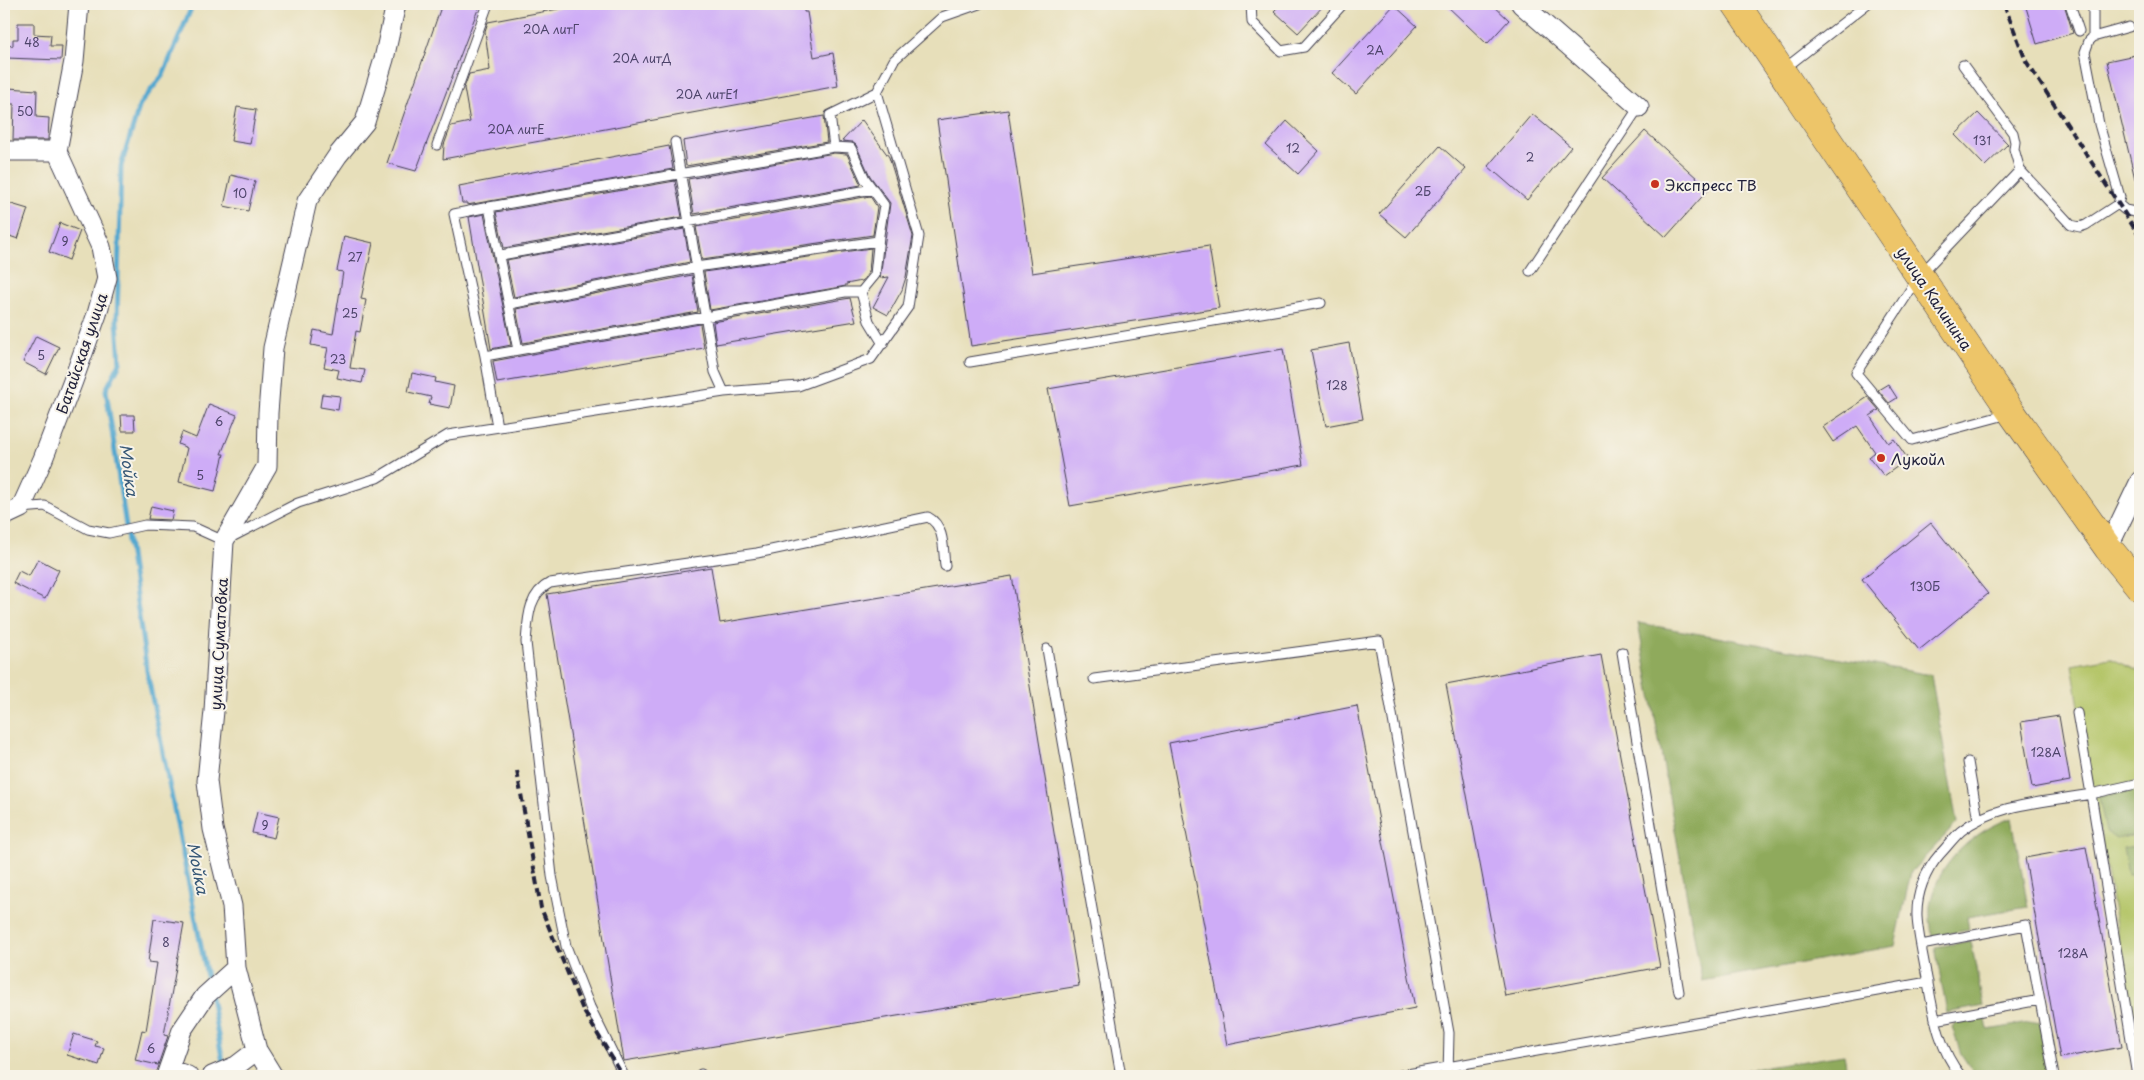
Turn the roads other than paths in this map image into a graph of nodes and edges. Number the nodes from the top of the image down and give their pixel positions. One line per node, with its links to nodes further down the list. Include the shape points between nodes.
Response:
1 (79, 4): 22 (street, via 74,62)
2 (396, 4): 50 (street, улица Суматовка, via 365,122 307,201 273,348 267,466)
3 (488, 4): 20 (lane)
4 (979, 4): 17 (lane, via 942,17 894,60)
5 (1251, 4): 6 (lane, via 1252,22 1281,51 1304,47)
6 (1343, 4)
7 (1521, 4): 18 (street)
8 (1736, 4): 16 (main road, улица Калинина)
9 (1867, 4): 16 (lane)
10 (2070, 4): 13 (lane)
11 (2093, 4): 14 (lane)
12 (2129, 27): 14 (lane)
13 (2079, 31)
14 (2093, 37): 27 (lane, via 2088,41 2085,52 2099,124 2120,197)
15 (1962, 65): 24 (lane, via 2014,133 2014,149)
16 (1781, 70): 35 (main road, улица Калинина)
17 (877, 92): 21 (lane, via 830,115); 40 (lane, via 919,236 908,308)
18 (1639, 107): 34 (lane)
19 (675, 142): 25 (lane)
20 (437, 145)
21 (834, 148): 25 (lane); 26 (lane, via 851,148)
22 (57, 151): 23 (street); 48 (street, Батайская улица, via 101,247 107,278 73,381)
23 (4, 152)
24 (2020, 170): 27 (lane, via 2071,225 2086,225); 35 (lane)
25 (680, 174): 28 (lane); 30 (lane)
26 (873, 189): 30 (lane); 31 (lane, via 884,205)
27 (2118, 204): 29 (lane, via 2125,210)
28 (490, 207): 32 (lane); 42 (lane, via 454,214)
29 (2140, 213)
30 (689, 222): 32 (lane); 33 (lane)
31 (880, 234): 33 (lane, via 878,242); 36 (lane, via 875,275)
32 (501, 255): 38 (lane)
33 (697, 267): 38 (lane); 39 (lane)
34 (1530, 271)
35 (1920, 275): 45 (main road, улица Калинина); 45 (lane, via 1856,373 1912,440)
36 (861, 292): 39 (lane); 40 (lane, via 869,321)
37 (1322, 303): 43 (lane)
38 (510, 304): 41 (lane)
39 (706, 316): 41 (lane); 44 (lane, via 715,372)
40 (883, 344): 44 (lane, via 872,359 798,386)
41 (518, 350): 42 (lane)
42 (486, 356): 46 (lane)
43 (970, 362)
44 (724, 392): 46 (lane)
45 (2012, 413): 51 (main road, улица Калинина)
46 (497, 427): 50 (lane, via 448,435 376,478 298,503)
47 (2140, 481): 51 (street)
48 (21, 508): 49 (street); 50 (lane, via 46,506 88,529 109,533 145,525 193,527)
49 (4, 516)
50 (224, 541): 63 (street, улица Суматовка, via 207,781 213,829 232,906)
51 (2108, 548): 53 (main road, улица Калинина)
52 (945, 566): 74 (lane, via 940,528 928,517 757,553 550,583 534,596 526,642 552,876 566,946 590,1007)
53 (2140, 587)
54 (1047, 650): 75 (lane)
55 (1622, 652): 65 (lane)
56 (1094, 679): 69 (lane, via 1379,641 1449,1033)
57 (2077, 713): 60 (lane)
58 (1968, 762): 61 (lane)
59 (2140, 783): 60 (lane)
60 (2091, 794): 61 (lane, via 2017,808); 80 (lane)
61 (1978, 820): 62 (lane, via 1960,832 1934,861 1924,878 1917,916)
62 (1921, 945): 64 (lane); 66 (lane, via 2026,925)
63 (236, 968): 68 (street, улица Суматовка); 70 (street, via 206,996 182,1030)
64 (1928, 982): 67 (lane); 69 (lane)
65 (1679, 992)
66 (2040, 1000): 67 (lane); 79 (lane)
67 (1935, 1020): 78 (lane, via 1947,1056)
68 (257, 1050): 72 (street, via 236,1066); 73 (street, улица Суматовка)
69 (1448, 1066): 76 (lane); 77 (lane)
70 (167, 1073): 71 (street)
71 (188, 1076)
72 (212, 1076)
73 (273, 1076)
74 (624, 1076)
75 (1121, 1076)
76 (1396, 1076)
77 (1448, 1076)
78 (1961, 1076)
79 (2054, 1076)
80 (2137, 1076)

